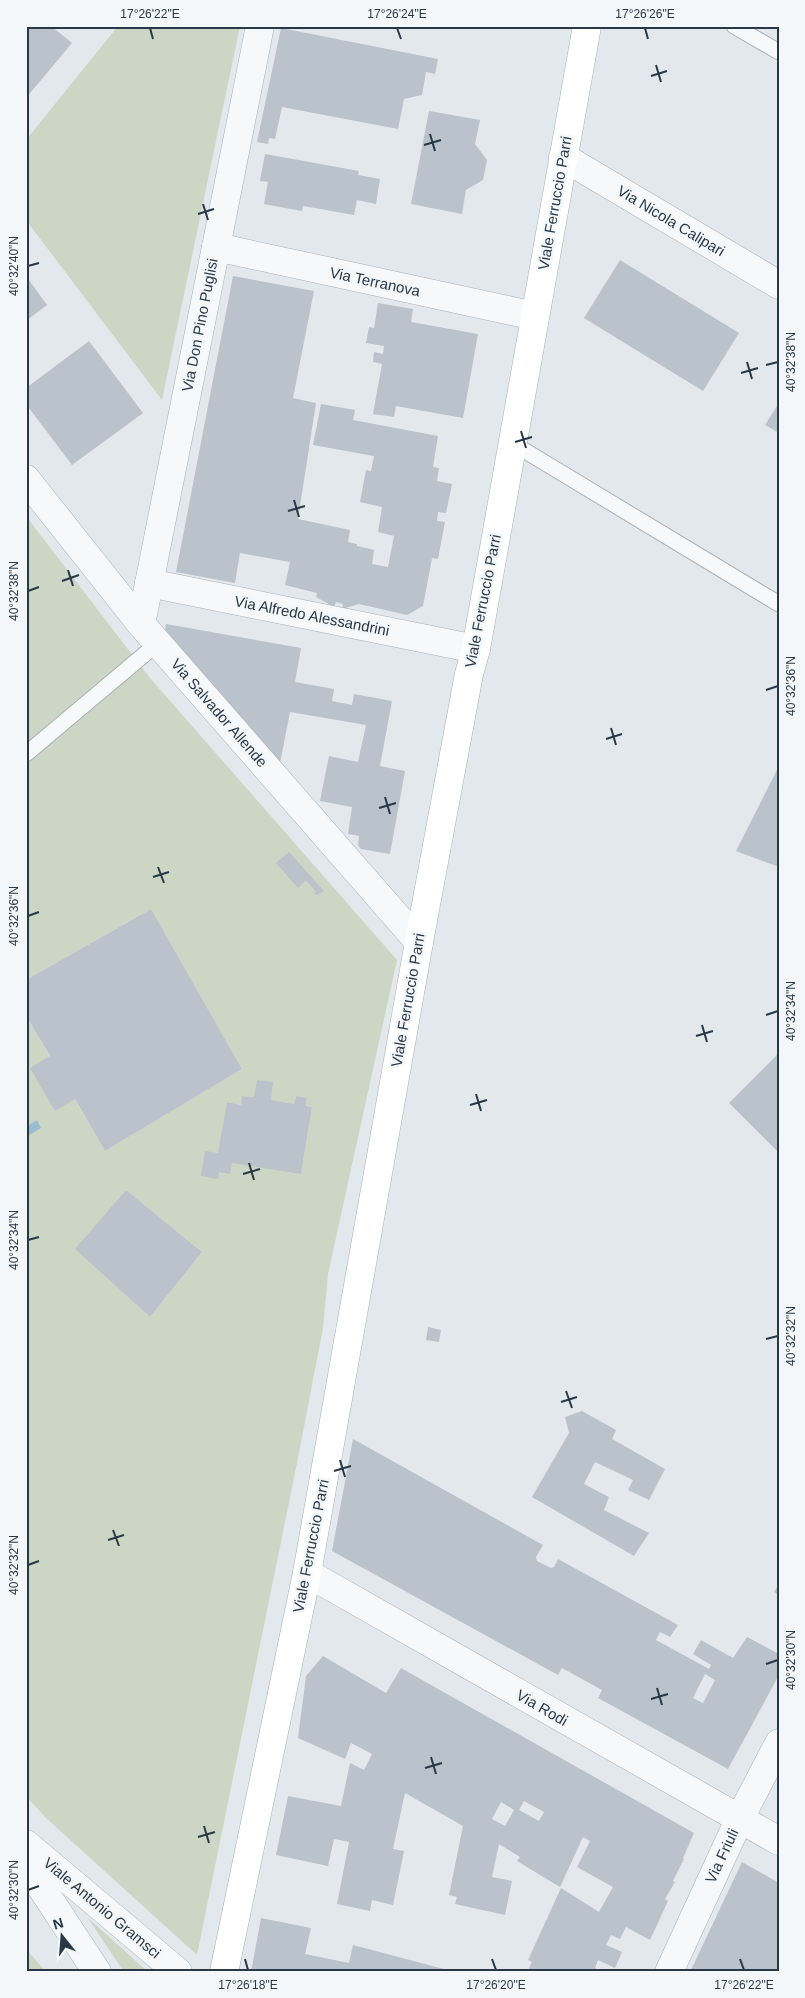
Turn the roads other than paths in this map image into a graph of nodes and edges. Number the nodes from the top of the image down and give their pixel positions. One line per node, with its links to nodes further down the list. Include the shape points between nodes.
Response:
1 (260, 26): 6 (street, Via Don Pino Puglisi)
2 (734, 26): 4 (lane)
3 (586, 27): 5 (street, Viale Ferruccio Parri)
4 (779, 52)
5 (563, 157): 7 (street, Via Nicola Calipari); 8 (street, Viale Ferruccio Parri)
6 (216, 247): 8 (street, Via Terranova); 11 (street, Via Don Pino Puglisi)
7 (779, 285)
8 (535, 316): 9 (street, Viale Ferruccio Parri)
9 (512, 444): 12 (lane); 14 (street, Viale Ferruccio Parri)
10 (26, 478): 13 (street, Via Salvador Allende)
11 (149, 583): 13 (street, Via Don Pino Puglisi); 14 (street, Via Alfredo Alessandrini)
12 (779, 604)
13 (149, 634): 15 (lane); 16 (street, Via Salvador Allende)
14 (476, 649): 16 (street, Viale Ferruccio Parri, via 468,674)
15 (26, 754)
16 (419, 942): 17 (street, Viale Ferruccio Parri)
17 (307, 1573): 19 (street, Via Rodi); 25 (street, Viale Ferruccio Parri)
18 (779, 1743): 19 (street, Via Friuli)
19 (739, 1820): 20 (street, Via Rodi); 26 (street, Via Friuli)
20 (779, 1841)
21 (26, 1844): 24 (street, Viale Antonio Gramsci)
22 (26, 1864): 23 (street, Viale Antonio Gramsci)
23 (97, 1972)
24 (178, 1972)
25 (224, 1972)
26 (669, 1972)

